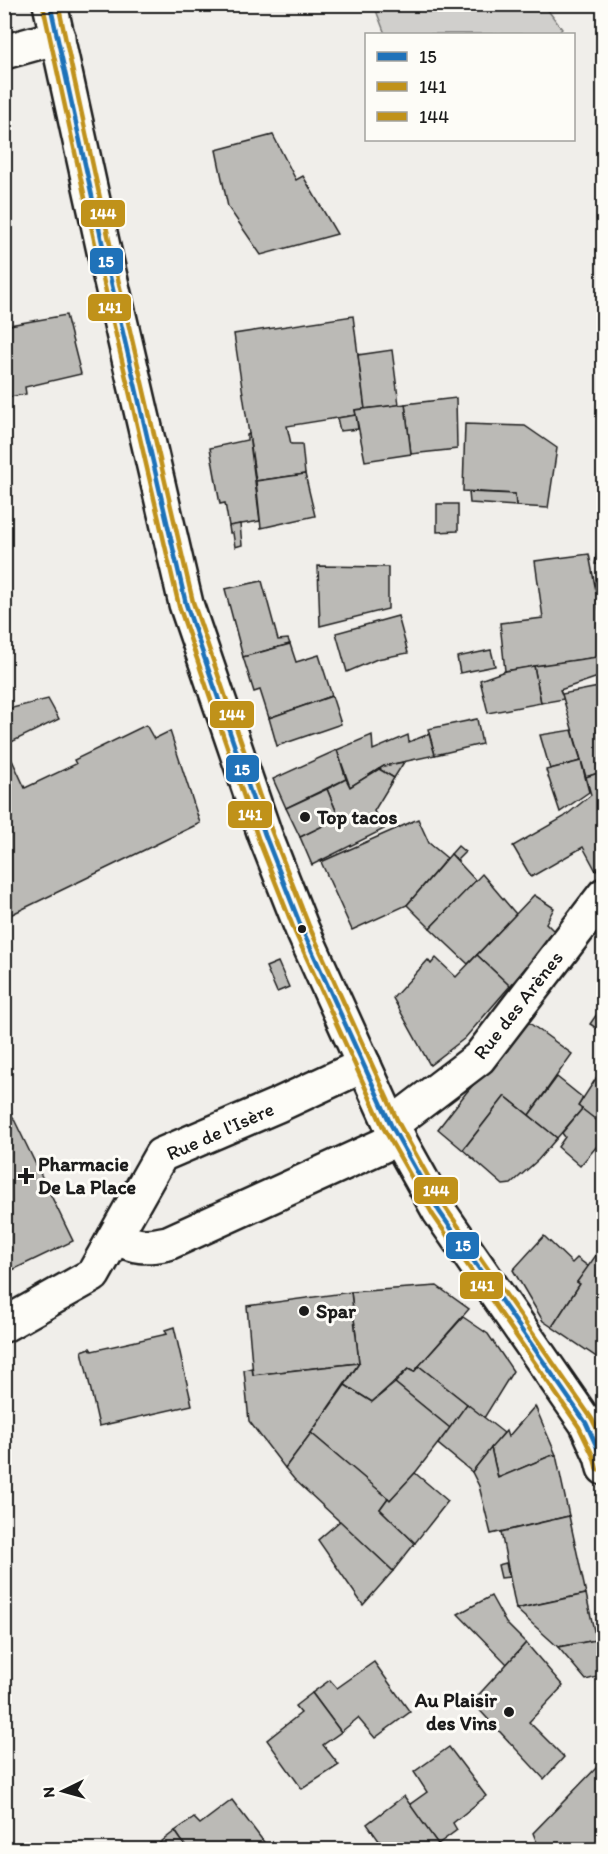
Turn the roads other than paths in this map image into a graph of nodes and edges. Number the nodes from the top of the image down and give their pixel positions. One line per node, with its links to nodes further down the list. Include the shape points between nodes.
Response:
1 (50, 4): 2 (main road)
2 (58, 37): 3 (main road); 5 (main road, via 186,604 265,835 302,929)
3 (4, 52)
4 (603, 895): 6 (main road, Rue des Arènes, via 479,1058 420,1104)
5 (364, 1065): 6 (main road); 7 (main road, Rue de l'Isère, via 161,1155)
6 (395, 1132): 7 (main road, via 168,1243 134,1246); 9 (main road, via 439,1211)
7 (115, 1237): 8 (main road, Rue de l'Isère, via 93,1275)
8 (4, 1325)
9 (595, 1420): 10 (main road)
10 (603, 1468)

